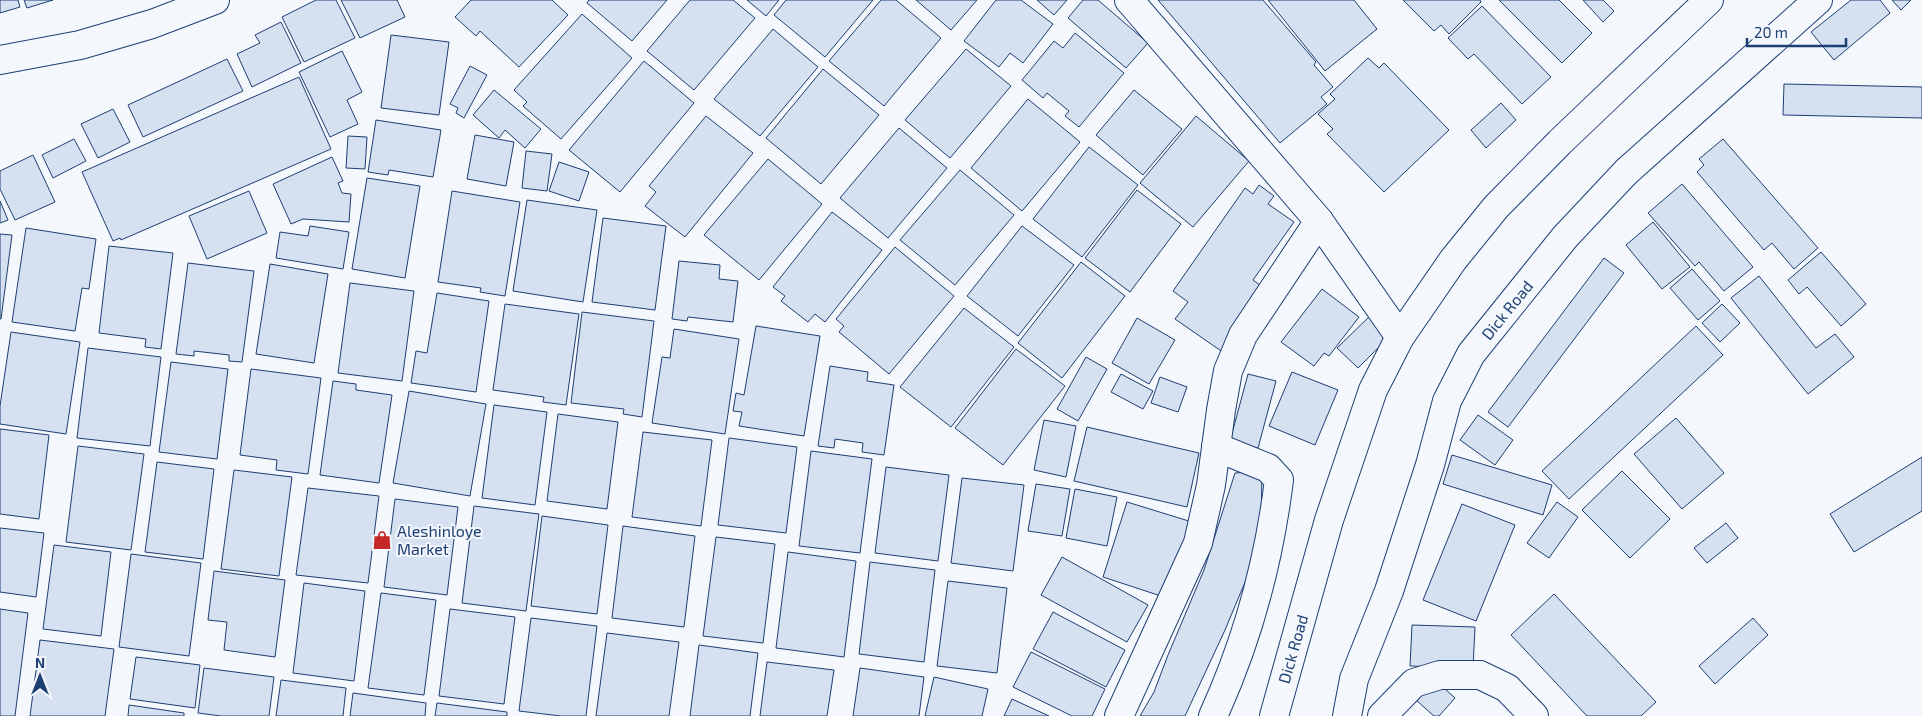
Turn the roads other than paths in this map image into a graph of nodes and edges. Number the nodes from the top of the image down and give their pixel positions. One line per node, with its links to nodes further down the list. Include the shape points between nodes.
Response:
1 (215, 0): 5 (main road, via 152,24 80,45)
2 (1129, 0): 6 (main road)
3 (1710, 0): 7 (main road, Dick Road, via 1496,207 1453,260)
4 (1818, 0): 12 (main road, Dick Road, via 1626,172 1565,237 1471,354 1447,401 1389,591 1354,679)
5 (0, 60)
6 (1320, 221): 7 (main road); 8 (main road, via 1243,335 1228,371)
7 (1400, 337): 11 (main road, Dick Road, via 1373,390 1329,520)
8 (1216, 447): 9 (main road, via 1198,543); 10 (main road, via 1268,468 1279,480 1261,581 1226,688)
9 (1119, 716)
10 (1213, 716)
11 (1274, 716)
12 (1347, 716)
13 (1382, 716): 14 (main road, via 1414,683 1440,676 1480,676 1507,688)
14 (1534, 716)

